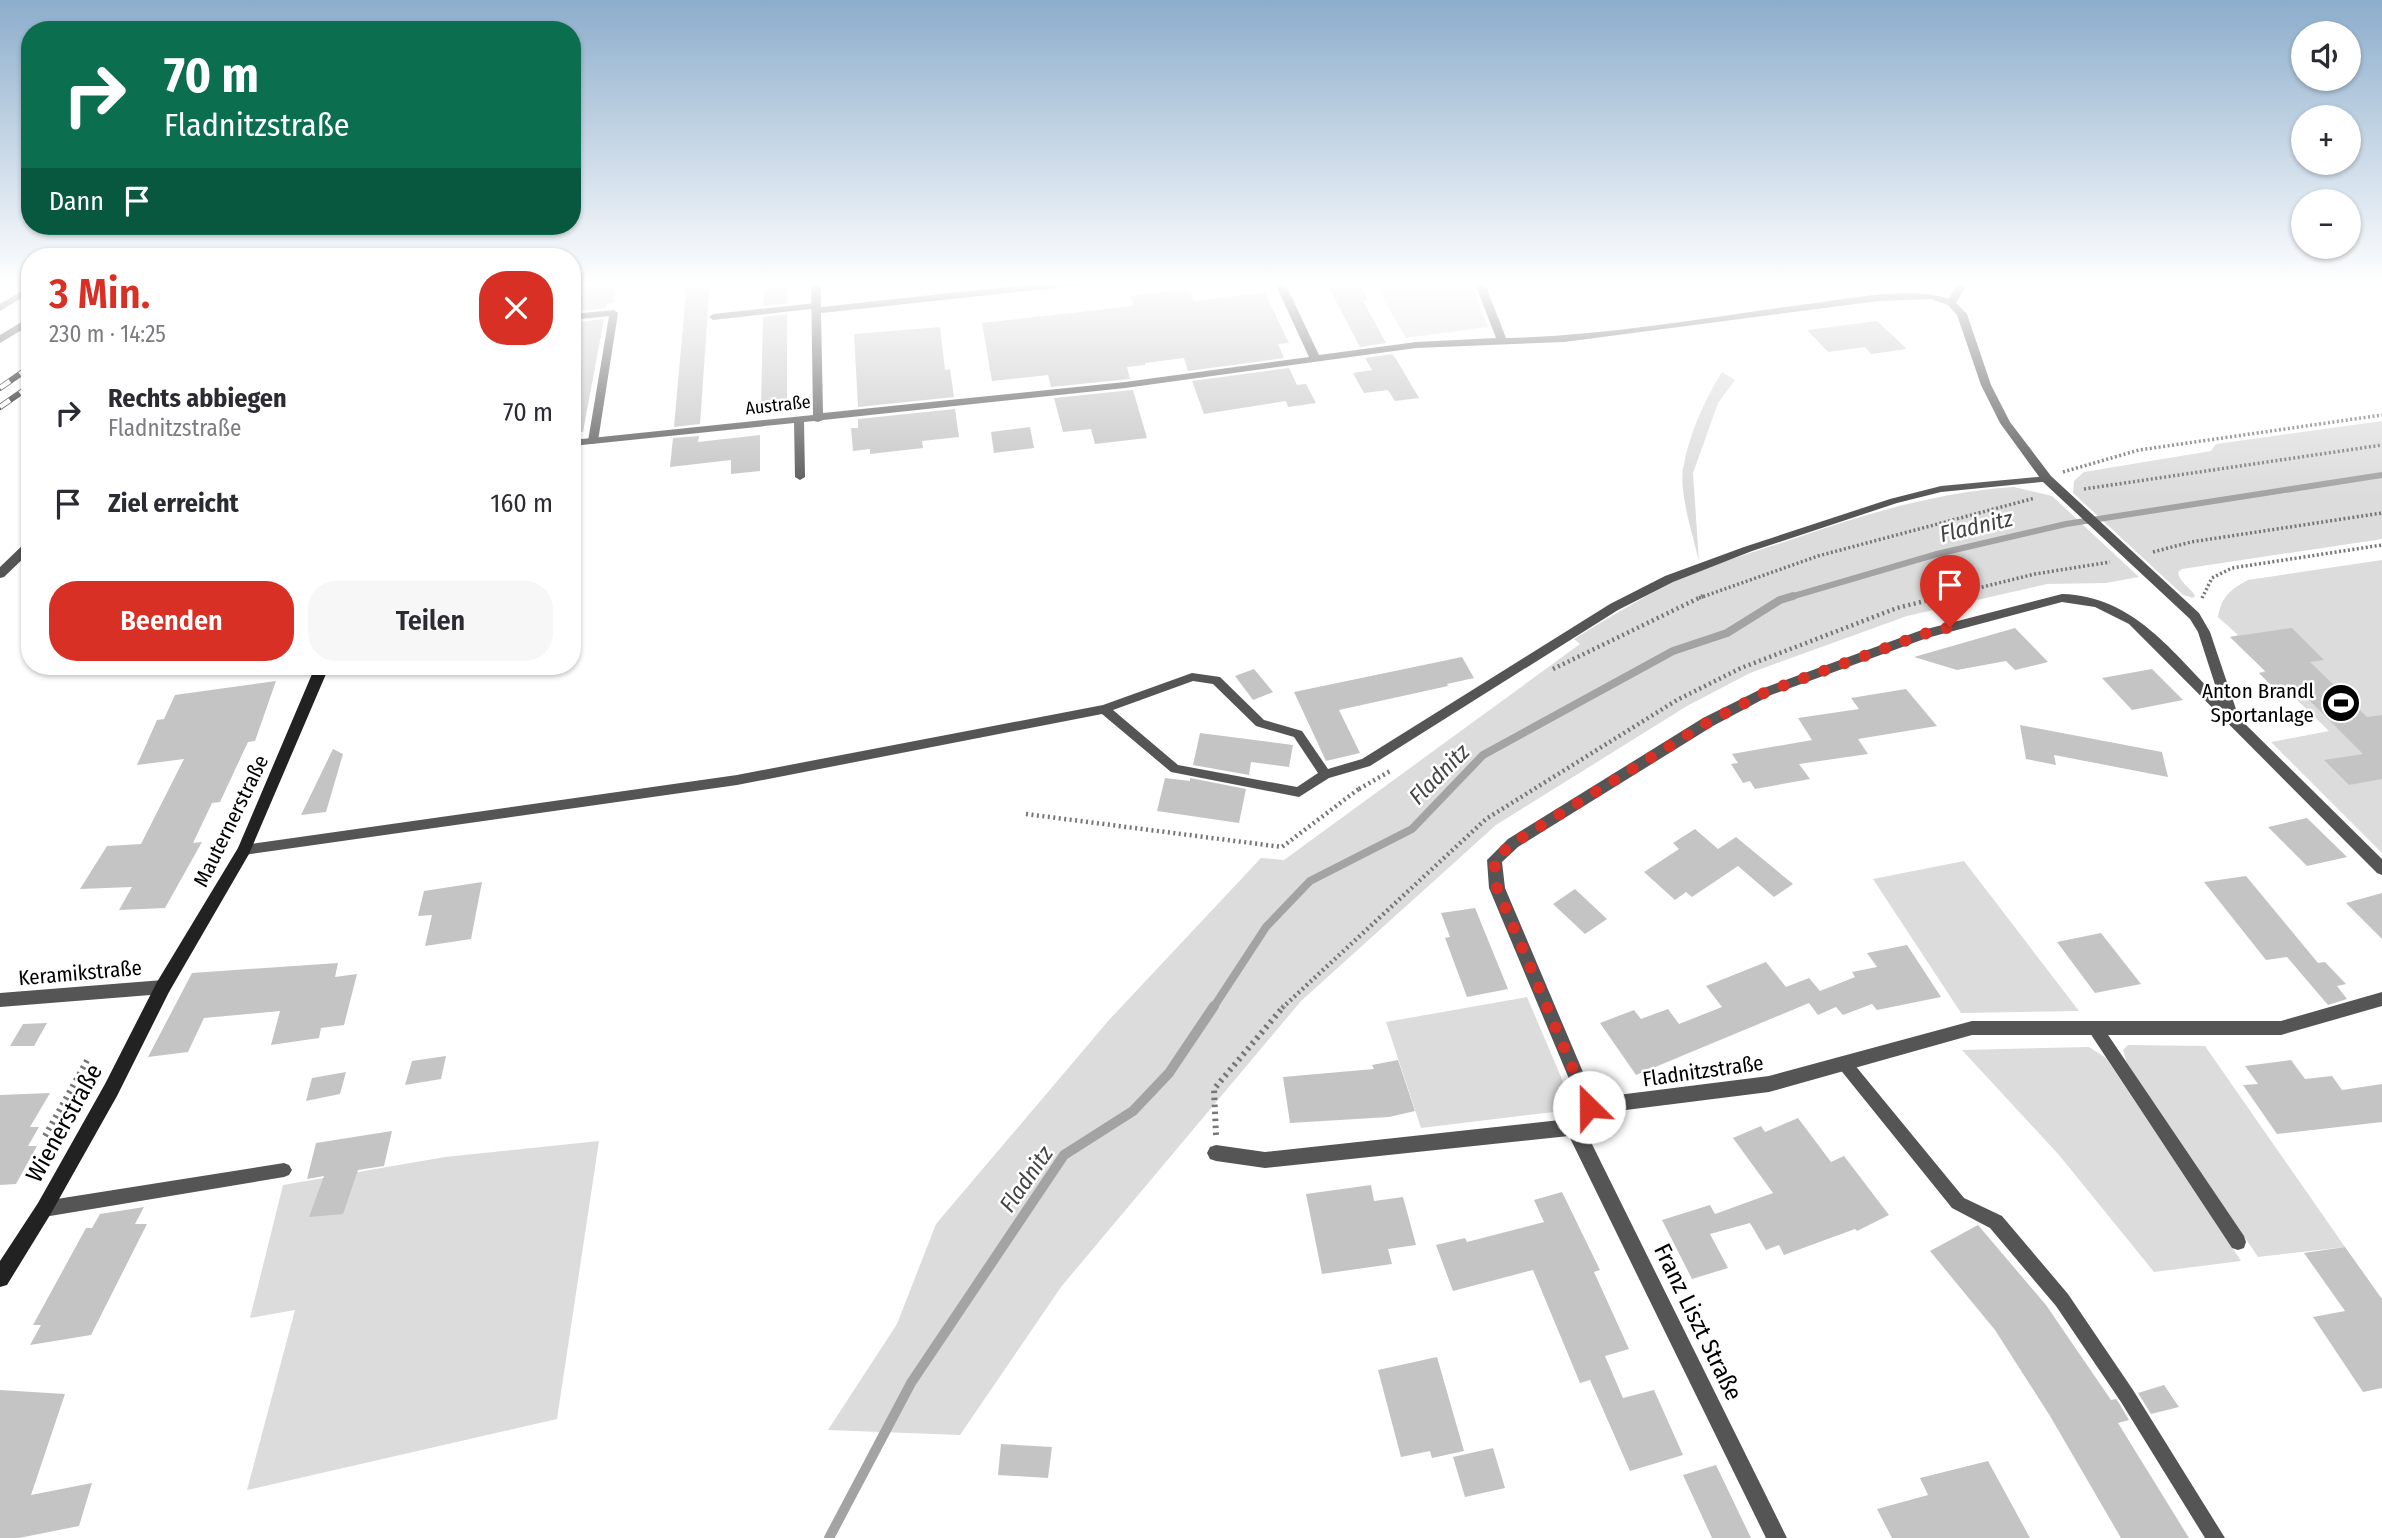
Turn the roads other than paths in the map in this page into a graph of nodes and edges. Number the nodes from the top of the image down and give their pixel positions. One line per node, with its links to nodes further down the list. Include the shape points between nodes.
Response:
1 (607, 353): 9 (lane)
2 (817, 353): 7 (street)
3 (1313, 353): 6 (street)
4 (1358, 353): 6 (street, Austraße)
5 (1975, 353): 12 (street, via 2005,423)
6 (1315, 358): 7 (street, Austraße)
7 (818, 419): 8 (street, Austraße)
8 (799, 421): 9 (street, Austraße); 11 (lane)
9 (593, 441): 10 (street, Austraße)
10 (581, 442)
11 (800, 477)
12 (2047, 479): 17 (street, via 2195,616); 18 (lane, via 1952,488 1894,501 1669,579 1604,614 1366,763)
13 (21, 554): 14 (street)
14 (0, 574)
15 (319, 675): 19 (street, Mauternerstraße)
16 (1104, 709): 18 (lane, via 1175,769 1299,792); 18 (lane, via 1192,677 1216,680 1260,723 1298,734); 19 (lane, via 737,780)
17 (2235, 722): 20 (street); 26 (street, via 2133,621 2084,598 2062,598 1924,634 1766,692 1708,722 1513,843 1494,860 1497,888)
18 (1325, 774)
19 (244, 850): 21 (street, Mauternerstraße)
20 (2382, 869)
21 (163, 987): 23 (street, Keramikstraße); 30 (street, Wienerstraße)
22 (2382, 999): 24 (street, Fladnitzstraße, via 2281,1028)
23 (0, 1000)
24 (2095, 1028): 25 (street, Fladnitzstraße, via 1972,1028); 31 (lane)
25 (1844, 1063): 26 (street, Fladnitzstraße, via 1769,1084); 34 (lane, via 1958,1203 1996,1222 2062,1300)
26 (1589, 1107): 27 (street)
27 (1574, 1128): 28 (street, via 1265,1160); 33 (street, Franz Liszt Straße)
28 (1216, 1153)
29 (284, 1170): 30 (lane)
30 (44, 1209): 32 (street, Wienerstraße)
31 (2238, 1242)
32 (0, 1278)
33 (1777, 1538)
34 (2216, 1538)

